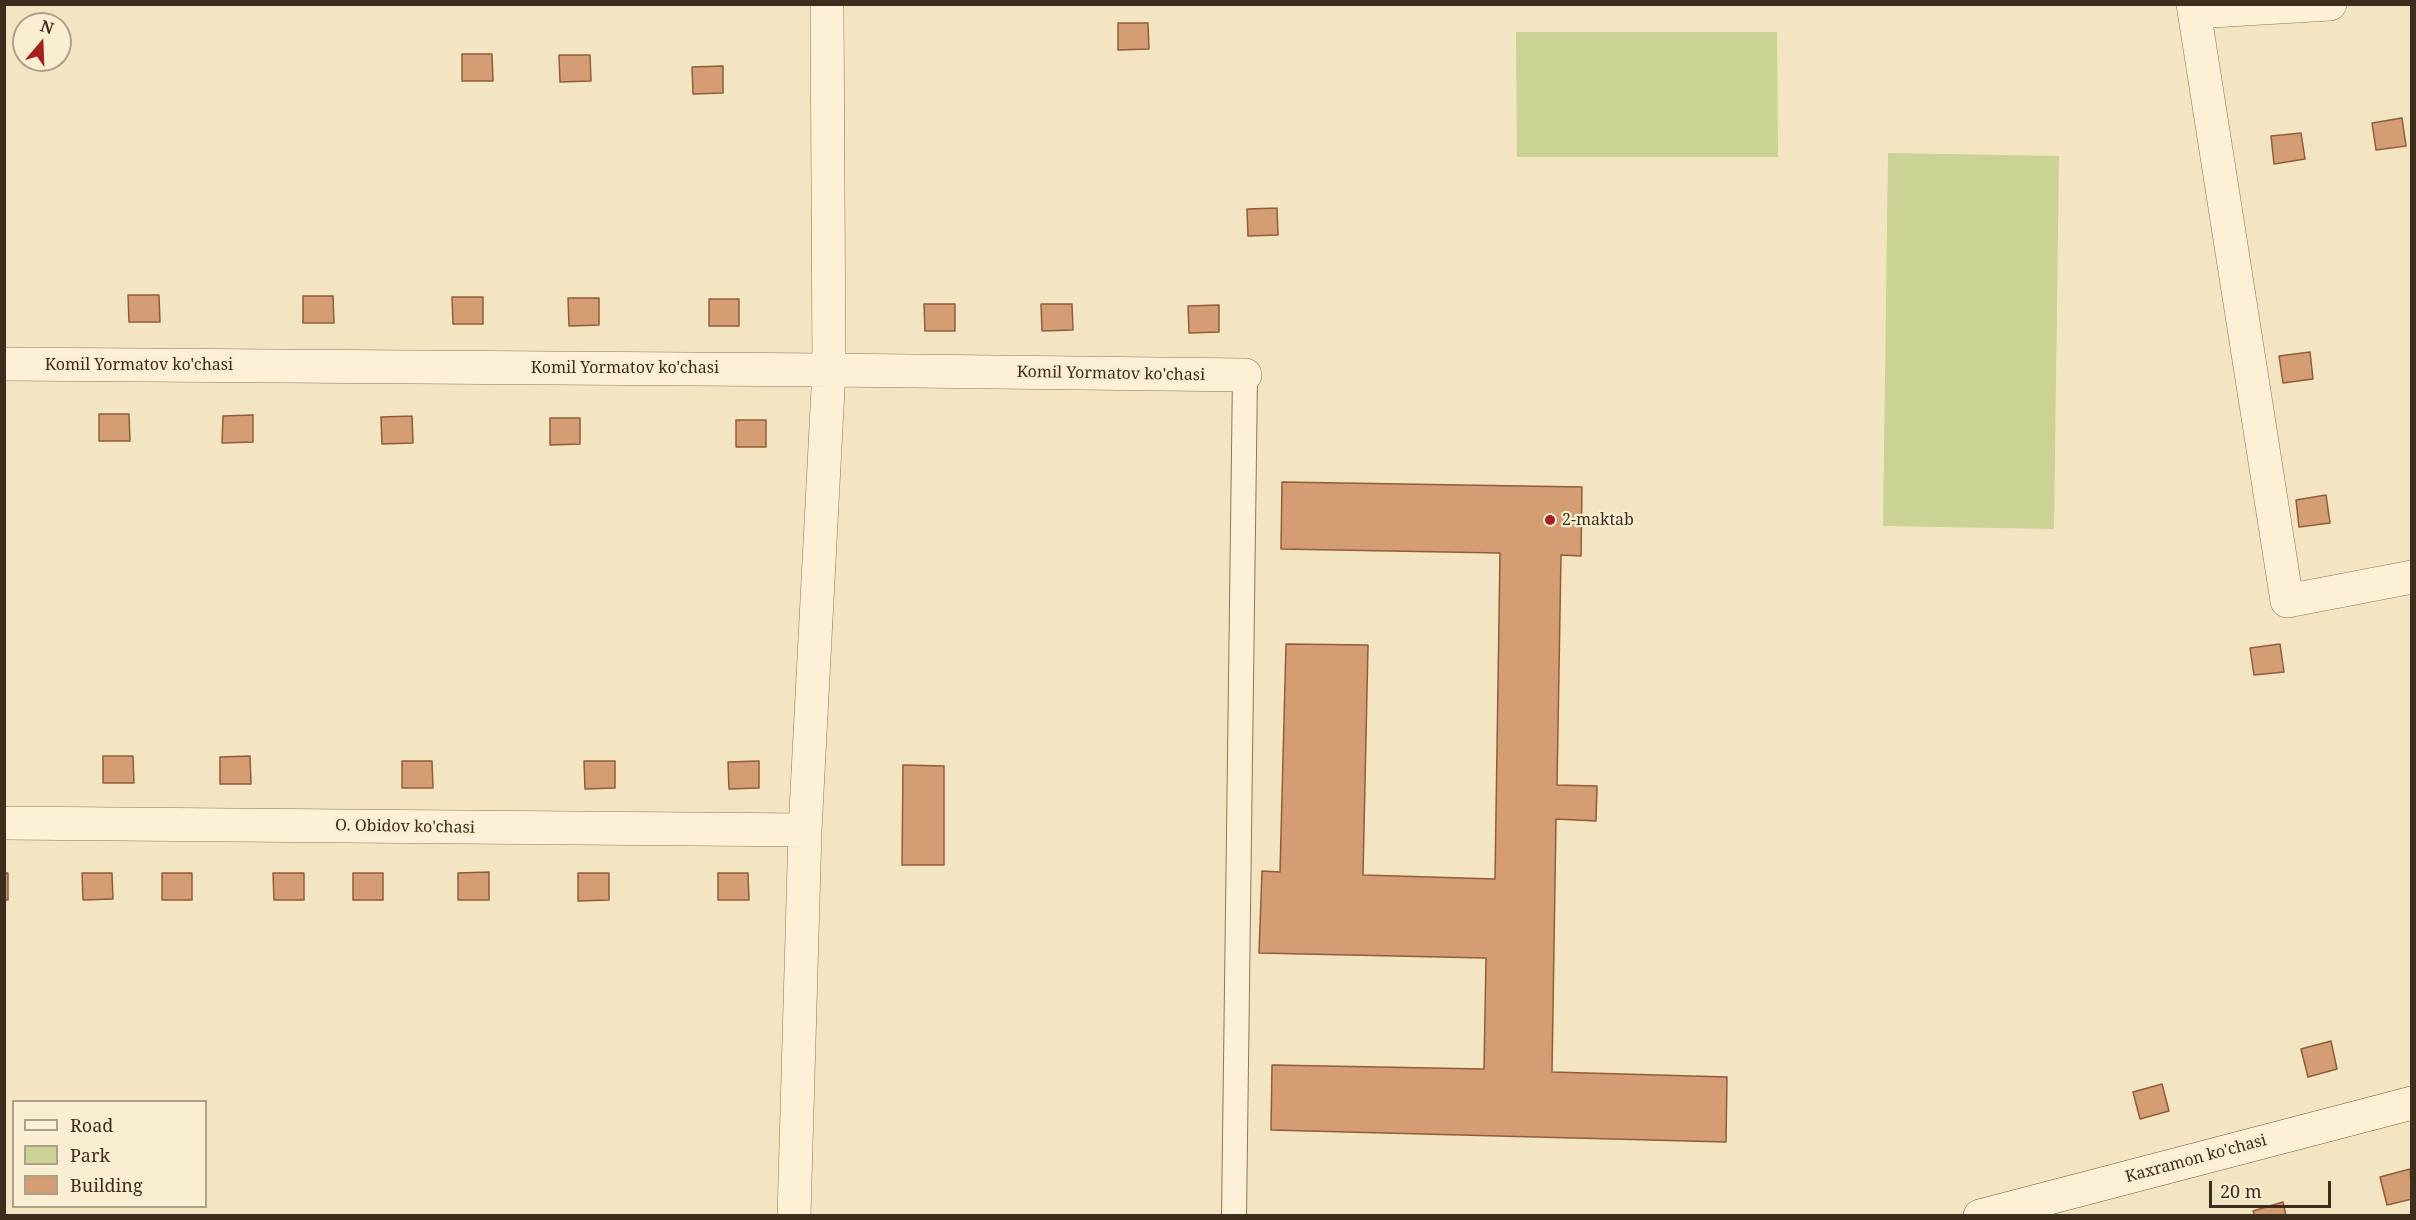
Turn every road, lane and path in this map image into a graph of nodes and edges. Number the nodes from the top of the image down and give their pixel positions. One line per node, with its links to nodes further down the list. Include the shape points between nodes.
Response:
1 (827, 4): 5 (street)
2 (2330, 4): 3 (street)
3 (2194, 8): 7 (street, via 2287,601)
4 (4, 364): 5 (street, Komil Yormatov ko'chasi)
5 (829, 370): 6 (street, Komil Yormatov ko'chasi); 9 (street)
6 (1245, 375): 12 (lane)
7 (2412, 577)
8 (4, 823): 9 (street, O. Obidov ko'chasi)
9 (805, 830): 11 (street)
10 (2412, 1103): 13 (street, Kaxramon ko'chasi)
11 (794, 1215)
12 (1233, 1215)
13 (1980, 1215)

